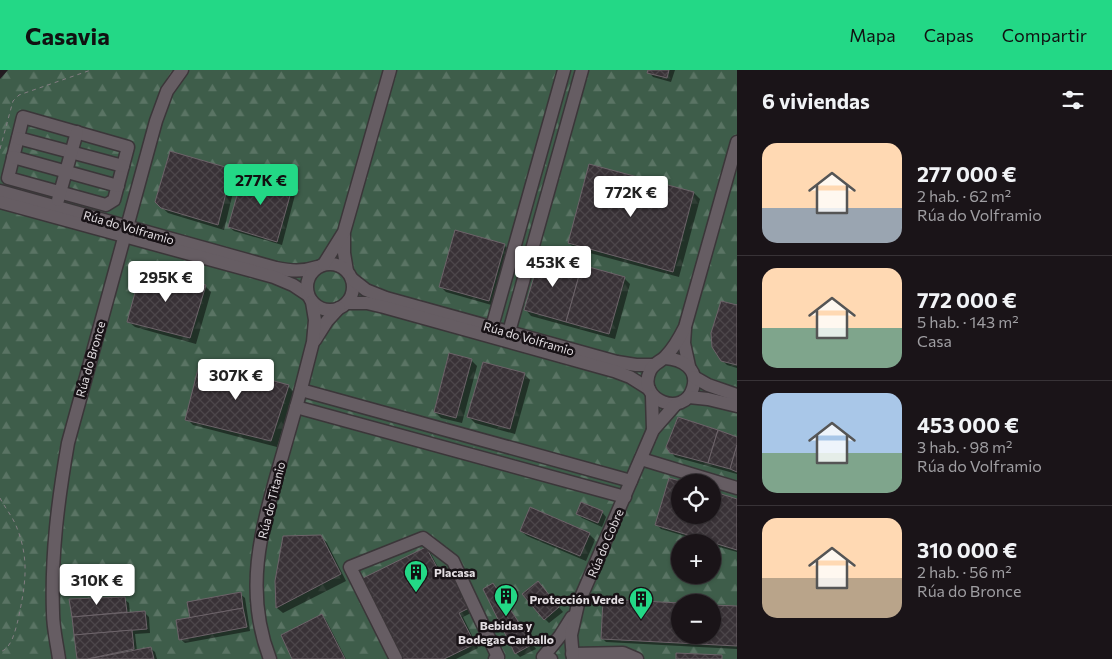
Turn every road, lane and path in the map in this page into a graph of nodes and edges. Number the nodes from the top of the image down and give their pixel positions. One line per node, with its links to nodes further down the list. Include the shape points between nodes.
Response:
1 (91, 70): 9 (path, via 13,101)
2 (182, 70): 19 (street, Rúa do Bronce, via 161,106)
3 (390, 70): 20 (street)
4 (564, 70): 25 (street)
5 (582, 70): 27 (street)
6 (77, 132): 7 (street, via 23,117); 10 (street); 12 (street, via 128,147)
7 (18, 138): 10 (street); 11 (street)
8 (737, 142): 26 (street)
9 (0, 149)
10 (72, 152): 12 (street); 13 (street)
11 (13, 157): 13 (street); 16 (street, via 8,178)
12 (123, 166): 14 (street)
13 (66, 172): 14 (street); 16 (street)
14 (118, 186): 16 (street, via 114,200 106,205)
15 (0, 191): 18 (street, Rúa do Volframio)
16 (60, 192): 18 (street)
17 (0, 202): 19 (street, Rúa do Volframio)
18 (56, 207): 19 (street, Rúa do Volframio)
19 (126, 232): 21 (street, Rúa do Volframio, via 290,271); 23 (street, Rúa do Volframio, via 281,279); 48 (street, Rúa do Bronce, via 68,443 59,495 53,546 53,614)
20 (344, 232): 21 (street); 22 (street, via 344,253)
21 (320, 266): 22 (street, via 332,263); 23 (street, via 308,280)
22 (350, 275): 24 (street, via 353,288); 25 (street, Rúa do Volframio, via 366,290 386,298)
23 (310, 298): 24 (street, via 324,309); 28 (street)
24 (343, 306): 28 (street, via 327,321); 32 (street, Rúa do Volframio, via 366,303 384,307 614,371 630,376)
25 (492, 327): 27 (street, Rúa do Volframio)
26 (685, 328): 29 (street); 30 (street, via 684,344)
27 (509, 332): 29 (street, Rúa do Volframio, via 617,362 636,365)
28 (314, 342): 31 (street, Rúa do Titanio)
29 (659, 362): 30 (street, via 681,361); 32 (street, via 649,372)
30 (691, 371): 33 (street, via 717,389); 34 (street, via 694,383)
31 (301, 390): 37 (street, Rúa do Titanio); 40 (street)
32 (650, 392): 35 (street, via 658,401); 38 (street)
33 (737, 395)
34 (689, 397): 35 (street); 36 (street)
35 (675, 405): 38 (street)
36 (737, 406)
37 (296, 407): 42 (street); 49 (street, Rúa do Titanio, via 269,503 257,566 259,620)
38 (653, 430): 39 (street, Rúa do Cobre)
39 (641, 458): 40 (street, Rúa do Cobre); 41 (street)
40 (631, 481): 42 (street, Rúa do Cobre)
41 (737, 488)
42 (625, 497): 44 (street, Rúa do Cobre)
43 (0, 498): 45 (path, via 18,529 26,578 17,625 11,641)
44 (575, 613): 46 (street, Rúa do Cobre); 47 (street)
45 (0, 652)
46 (572, 652): 47 (street); 52 (street, via 623,653)
47 (544, 658)
48 (59, 659)
49 (270, 659)
50 (396, 659): 51 (street, via 350,567 424,538 453,561 498,657)
51 (495, 659)
52 (637, 659)

